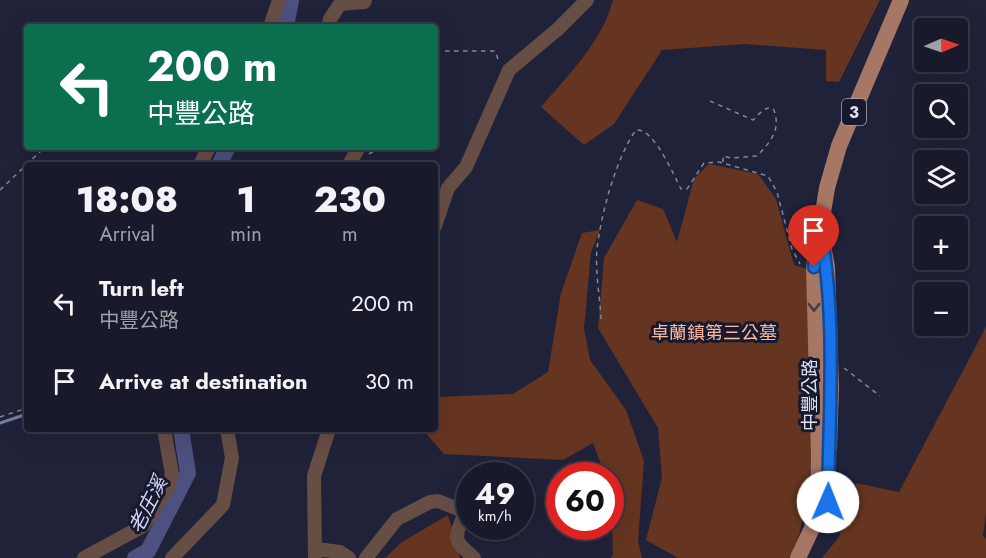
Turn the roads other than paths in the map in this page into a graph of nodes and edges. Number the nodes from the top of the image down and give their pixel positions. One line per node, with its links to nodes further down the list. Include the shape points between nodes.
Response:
1 (279, 0): 6 (lane)
2 (365, 0): 5 (lane)
3 (587, 0): 9 (lane, via 509,70 465,167 448,189)
4 (901, 0): 10 (main road, 中豐公路 / 3, via 839,146)
5 (341, 2): 7 (lane); 8 (lane)
6 (271, 24)
7 (329, 24)
8 (336, 24)
9 (438, 217)
10 (820, 228): 20 (main road, 中豐公路 / 3, one-way to 20, via 814,267 818,496 813,526); 21 (main road, 中豐公路 / 3, via 827,267 830,361 828,502 822,534)
11 (165, 432): 15 (lane, via 172,474 168,488 143,526)
12 (228, 432): 16 (lane, via 232,458 223,505)
13 (328, 432): 14 (lane, via 314,477)
14 (315, 553): 17 (lane, via 340,552)
15 (84, 558)
16 (172, 558)
17 (349, 558)
18 (366, 558): 19 (lane, via 397,519 438,501 463,511 455,535)
19 (474, 558)
20 (798, 558)
21 (809, 558)

